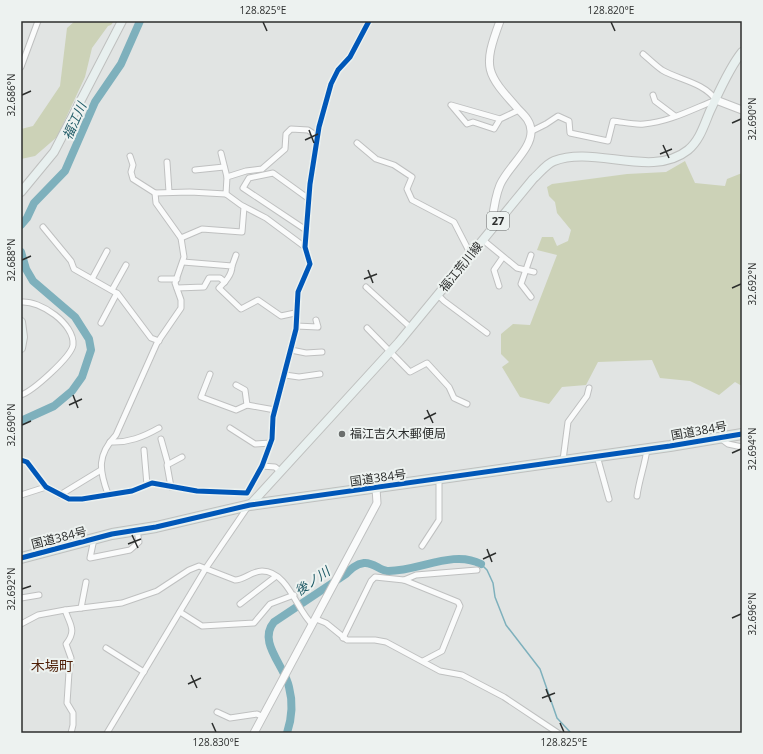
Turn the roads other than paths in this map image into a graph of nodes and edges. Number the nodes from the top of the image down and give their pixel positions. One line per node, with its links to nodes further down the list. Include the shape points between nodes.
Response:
1 (38, 21): 7 (street)
2 (122, 21): 23 (main road, via 54,152)
3 (369, 21): 15 (street, via 350,57 338,70 331,84)
4 (500, 21): 10 (street, via 490,48 491,71 497,84)
5 (742, 52): 9 (main road, 福江荒川線 / 27)
6 (643, 54): 9 (street, via 663,70 711,93)
7 (21, 66)
8 (653, 95): 12 (street, via 655,101)
9 (716, 100): 11 (street); 12 (street); 31 (main road, 福江荒川線 / 27, via 696,142 687,151 663,161 574,158 553,162 533,179)
10 (519, 110): 13 (street); 14 (street, via 528,120)
11 (742, 110)
12 (675, 116): 14 (street, via 642,124 613,121 608,141 570,133 569,121 558,116)
13 (500, 119): 13 (street, via 465,109 451,105 467,124 473,122 494,129)
14 (532, 131): 31 (street, via 525,150 499,186)
15 (317, 136): 22 (street, via 308,130 291,130 286,134 284,149 262,169); 27 (street)
16 (357, 143): 37 (street, via 376,159 394,165 412,177 407,189 412,200 454,222)
17 (221, 153): 20 (street)
18 (130, 156): 25 (street, via 133,179)
19 (166, 162): 24 (street)
20 (224, 167): 21 (street); 22 (street)
21 (195, 170)
22 (227, 177): 26 (street)
23 (21, 192)
24 (169, 192): 25 (street); 26 (street)
25 (155, 193): 32 (street, via 156,203)
26 (226, 194): 28 (street)
27 (309, 199): 30 (street); 30 (street, via 274,173 249,178 243,188)
28 (244, 207): 32 (street, via 242,232 202,229); 34 (street, via 266,218)
29 (43, 227): 45 (street, via 71,261 74,269)
30 (306, 230): 34 (street)
31 (491, 230): 33 (main road, 福江荒川線 / 27)
32 (181, 238): 40 (street)
33 (483, 240): 37 (main road, 福江荒川線 / 27); 39 (street)
34 (305, 247): 56 (street, via 310,264 298,292)
35 (107, 252): 45 (street)
36 (236, 255): 42 (street)
37 (471, 255): 53 (main road, 福江荒川線 / 27)
38 (531, 255): 43 (street)
39 (503, 257): 43 (street, via 517,268); 49 (street, via 494,270)
40 (183, 262): 42 (street); 47 (street)
41 (126, 265): 52 (street)
42 (232, 266): 48 (street)
43 (526, 270): 44 (street); 54 (street, via 521,284)
44 (534, 272)
45 (92, 278): 52 (street)
46 (162, 279): 47 (street)
47 (177, 279): 51 (street)
48 (225, 282): 51 (street, via 220,278 209,278 204,287); 56 (street, via 219,288 241,309 258,300 281,316)
49 (499, 286)
50 (366, 287): 62 (street)
51 (177, 288): 64 (street, via 181,308)
52 (114, 292): 59 (street); 64 (street, via 151,338)
53 (438, 295): 62 (main road, 福江荒川線 / 27); 63 (street)
54 (531, 297)
55 (21, 302): 74 (street, via 36,303 52,311 68,328 73,343 72,349 54,370 34,388)
56 (296, 313): 60 (street)
57 (316, 320): 60 (street, via 318,327)
58 (21, 322): 65 (main road)
59 (101, 323)
60 (296, 326): 66 (street)
61 (367, 328): 68 (street)
62 (411, 328): 68 (main road, 福江荒川線 / 27)
63 (487, 334)
64 (159, 341): 83 (street, via 116,436)
65 (21, 348)
66 (291, 350): 67 (street, via 306,353); 71 (street)
67 (322, 352)
68 (390, 353): 75 (street, via 410,372 427,363 449,387 454,398); 95 (main road, 福江荒川線 / 27)
69 (210, 374): 76 (street, via 201,397 236,410)
70 (320, 374): 71 (street, via 299,377)
71 (285, 375): 77 (street)
72 (236, 385): 76 (street, via 245,390)
73 (589, 388): 91 (street, via 587,396 568,422)
74 (21, 395)
75 (467, 404)
76 (247, 405): 77 (street)
77 (275, 410): 84 (street)
78 (159, 428): 83 (street, via 134,440)
79 (230, 428): 84 (street, via 255,444)
80 (742, 434): 81 (highway, 国道384号)
81 (720, 438): 85 (street, via 728,444); 86 (highway, 国道384号)
82 (161, 439): 92 (street)
83 (110, 442): 94 (street, via 105,450)
84 (271, 443): 93 (street)
85 (742, 447)
86 (647, 449): 88 (highway, 国道384号); 104 (street)
87 (144, 450): 97 (street)
88 (596, 456): 91 (highway, 国道384号); 105 (street)
89 (182, 457): 92 (street)
90 (21, 460): 98 (street, via 27,462)
91 (563, 460): 96 (highway, 国道384号)
92 (168, 464): 99 (street, via 166,470)
93 (262, 466): 95 (street, via 275,467); 99 (street, via 247,494)
94 (101, 470): 101 (street); 102 (street)
95 (281, 472): 106 (main road, 福江荒川線 / 27)
96 (439, 479): 100 (highway, 国道384号); 109 (street, via 439,520)
97 (147, 485): 99 (street, via 152,483); 101 (street)
98 (46, 487): 102 (street); 103 (street)
99 (171, 487)
100 (376, 488): 106 (highway, 国道384号); 123 (street, via 377,503)
101 (108, 494): 102 (street, via 69,500)
102 (60, 495)
103 (21, 496)
104 (637, 496)
105 (609, 499)
106 (250, 505): 107 (highway, 国道384号); 111 (street)
107 (137, 530): 108 (highway, 国道384号); 108 (street, via 139,542 130,550 90,558)
108 (94, 539): 110 (highway, 国道384号)
109 (422, 546)
110 (21, 558)
111 (206, 568): 113 (street, via 235,580 261,571); 120 (street, via 199,566 189,570 157,591 122,603); 122 (street)
112 (477, 570): 114 (street, via 416,575)
113 (275, 577): 117 (street); 119 (street)
114 (404, 580): 125 (street, via 375,577 370,581); 127 (street, via 458,602 460,606 442,651)
115 (86, 582): 120 (street)
116 (39, 594): 118 (street)
117 (294, 595): 122 (street, via 270,604 254,623 202,626); 123 (street, via 306,618)
118 (21, 598)
119 (240, 604)
120 (81, 608): 121 (street)
121 (65, 610): 124 (street, via 38,616); 131 (street, via 73,632 66,644 71,658 67,703 73,713)
122 (180, 612): 128 (street)
123 (314, 621): 125 (street, via 326,623); 130 (street)
124 (21, 624)
125 (343, 638): 127 (street, via 386,642)
126 (106, 648): 128 (street)
127 (423, 662): 134 (street, via 440,671 462,676 504,697)
128 (144, 672): 132 (street)
129 (217, 712): 130 (street, via 230,718 257,714)
130 (263, 717): 133 (street)
131 (70, 733)
132 (107, 733)
133 (254, 733)
134 (558, 733)

